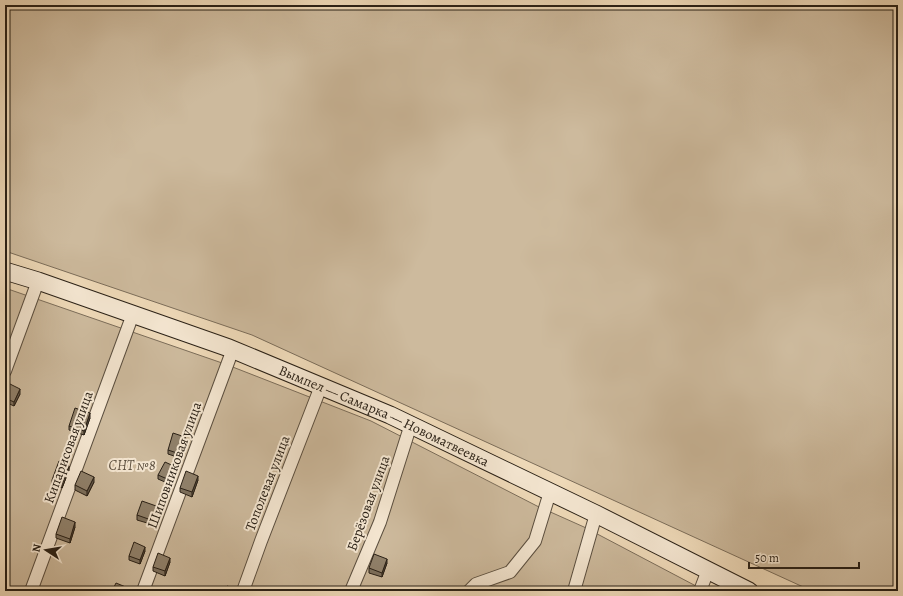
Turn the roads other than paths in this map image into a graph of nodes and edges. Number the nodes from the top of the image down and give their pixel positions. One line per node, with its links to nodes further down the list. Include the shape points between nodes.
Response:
1 (5, 271): 2 (main road, Вымпел — Самарка — Новоматвеевка)
2 (38, 281): 3 (main road, Вымпел — Самарка — Новоматвеевка); 5 (street)
3 (133, 314): 4 (main road, Вымпел — Самарка — Новоматвеевка); 11 (street, Кипарисовая улица)
4 (233, 349): 6 (main road, Вымпел — Самарка — Новоматвеевка); 12 (street, Шиповниковая улица)
5 (5, 371)
6 (321, 386): 7 (main road, Вымпел — Самарка — Новоматвеевка); 13 (street, Тополевая улица)
7 (410, 424): 8 (main road, Вымпел — Самарка — Новоматвеевка); 14 (street, Берёзовая улица, via 380,522)
8 (550, 492): 9 (main road, Вымпел — Самарка — Новоматвеевка); 15 (street, via 535,541 510,572 476,584)
9 (596, 514): 10 (main road, Вымпел — Самарка — Новоматвеевка); 16 (street)
10 (708, 570): 17 (street); 18 (main road, Вымпел — Самарка — Новоматвеевка)
11 (31, 591)
12 (143, 591)
13 (243, 591)
14 (350, 591)
15 (469, 591)
16 (574, 591)
17 (700, 591)
18 (749, 591)

